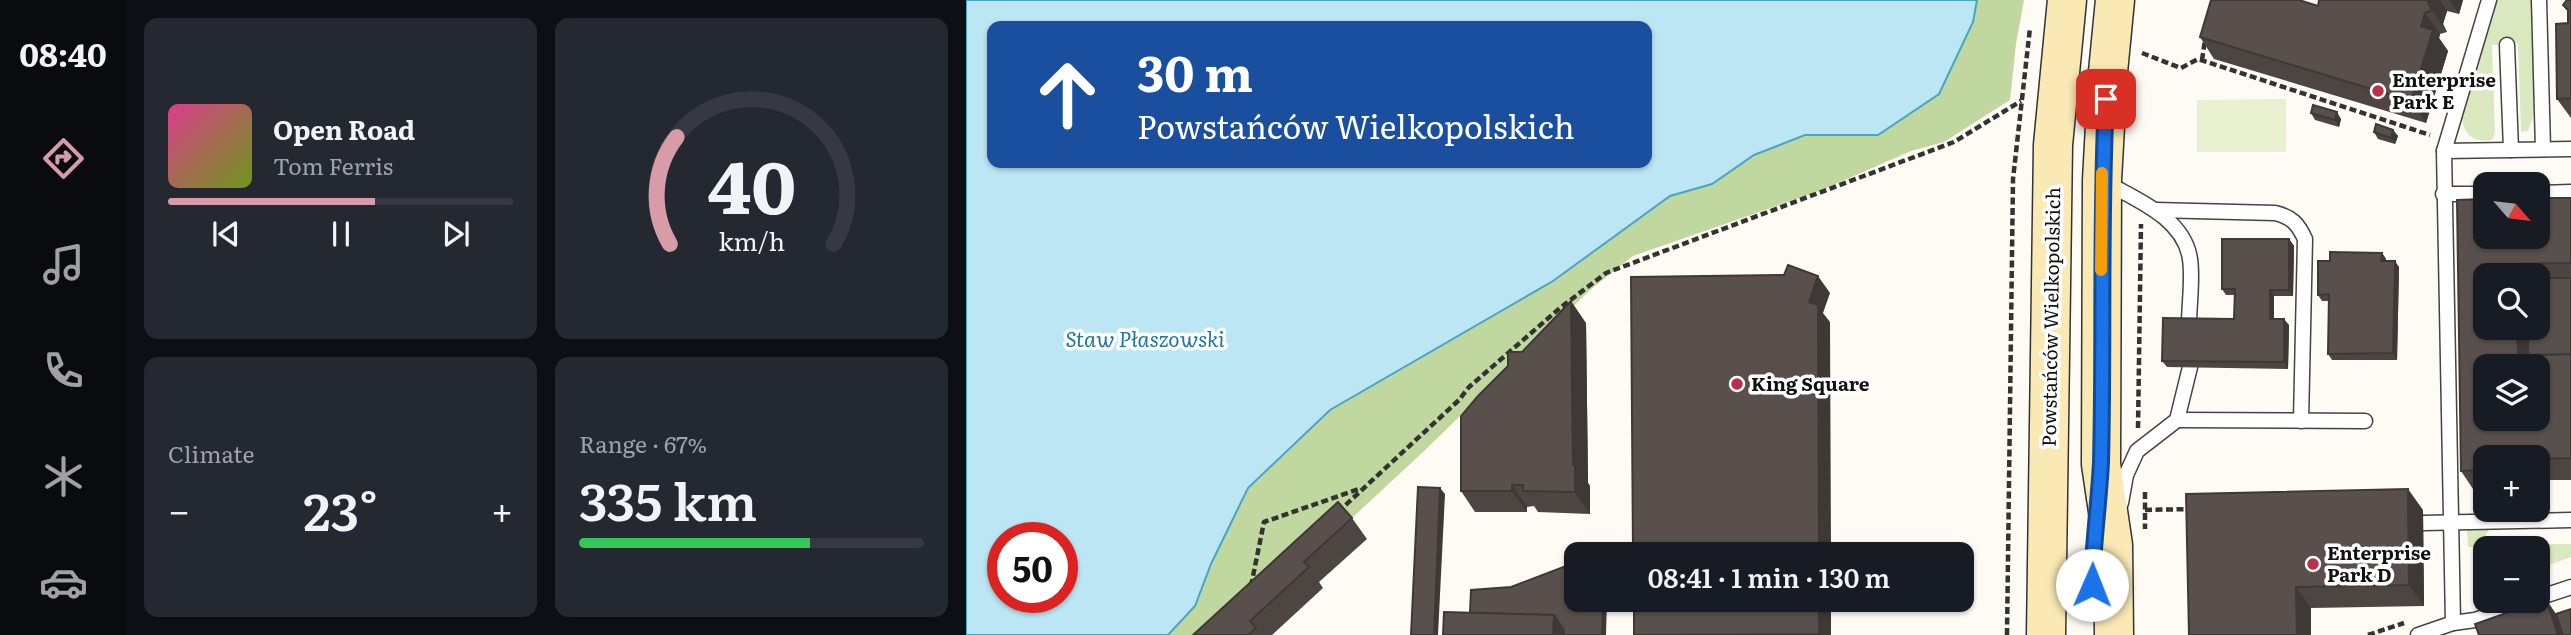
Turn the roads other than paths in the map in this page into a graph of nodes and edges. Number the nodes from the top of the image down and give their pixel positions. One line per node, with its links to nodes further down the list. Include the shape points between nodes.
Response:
1 (2067, 0): 30 (main road, Powstańców Wielkopolskich, via 2053,145)
2 (2115, 0): 10 (main road)
3 (2489, 0): 6 (lane)
4 (2539, 0): 7 (lane)
5 (2507, 46): 9 (lane)
6 (2446, 146): 9 (lane); 13 (lane)
7 (2543, 149): 8 (lane); 9 (lane)
8 (2571, 149)
9 (2511, 150)
10 (2102, 180): 15 (lane); 21 (main road)
11 (2571, 192): 12 (lane)
12 (2550, 193)
13 (2443, 194): 14 (lane); 24 (lane, via 2452,268)
14 (2473, 194)
15 (2149, 207): 16 (lane, via 2170,222 2190,259); 19 (lane, via 2275,213 2290,217 2300,228 2305,239)
16 (2189, 324)
17 (2190, 367): 18 (lane)
18 (2178, 420): 19 (lane); 25 (lane, via 2131,460 2126,475)
19 (2301, 421): 20 (lane)
20 (2365, 421)
21 (2101, 464): 25 (main road); 31 (main road, via 2093,540)
22 (2571, 520): 24 (lane)
23 (2423, 523): 24 (lane)
24 (2450, 523): 29 (lane)
25 (2129, 541): 32 (main road)
26 (2571, 587): 27 (lane)
27 (2550, 594)
28 (2495, 613): 29 (lane)
29 (2453, 623): 33 (lane)
30 (2046, 635)
31 (2091, 635)
32 (2114, 635)
33 (2418, 635)

